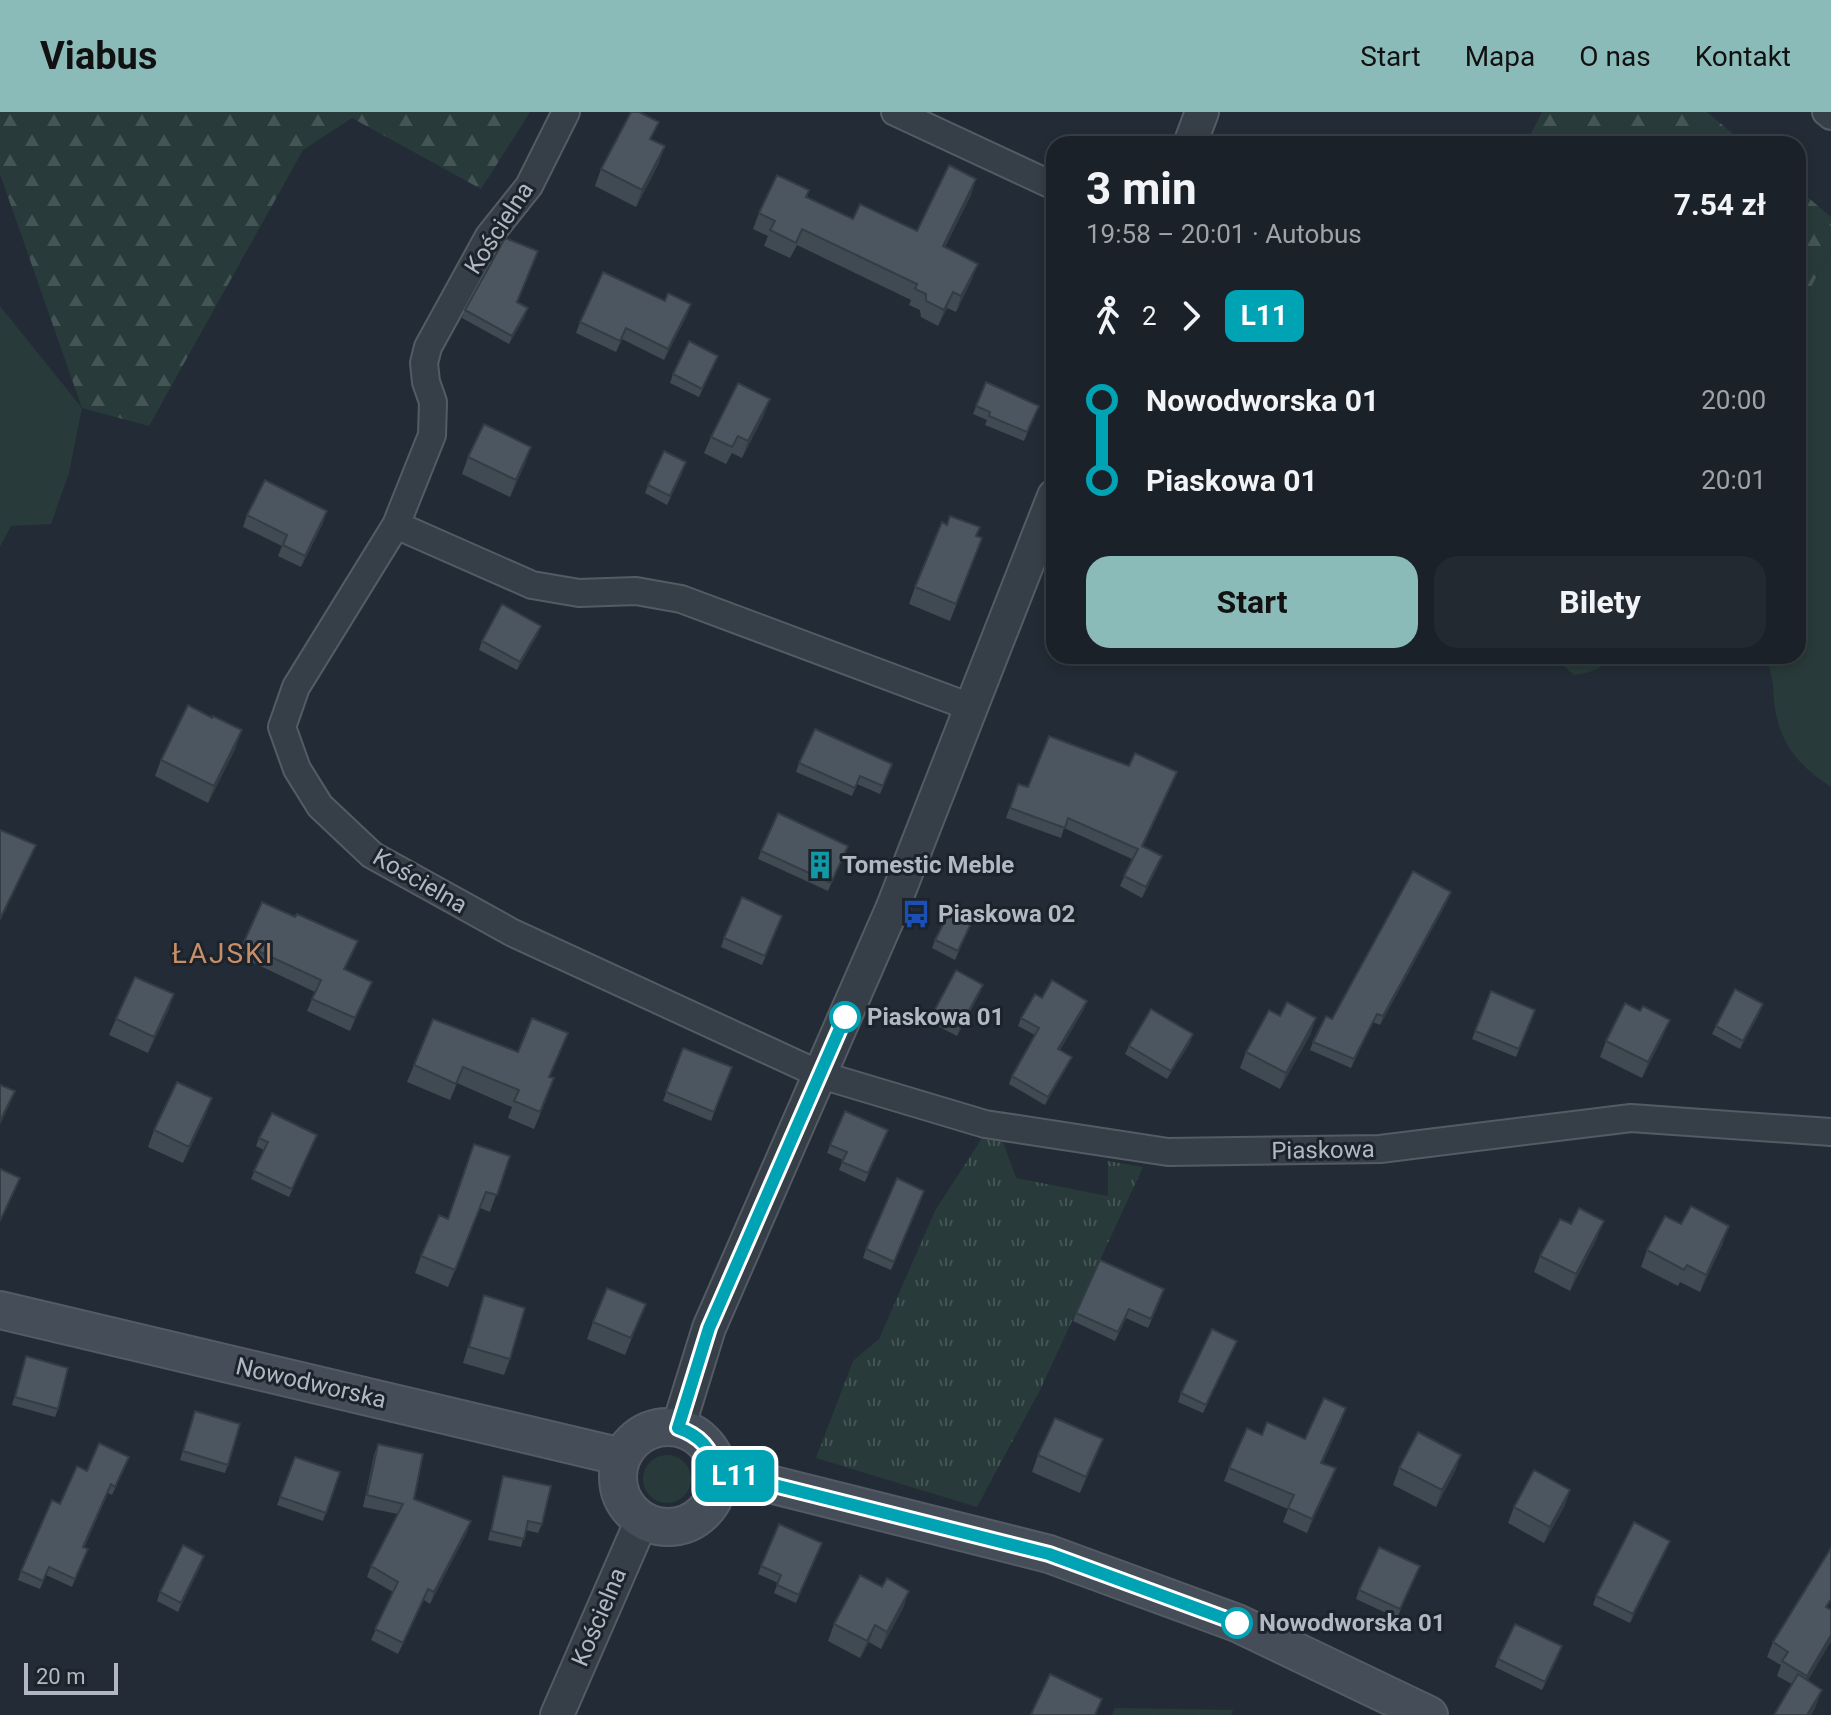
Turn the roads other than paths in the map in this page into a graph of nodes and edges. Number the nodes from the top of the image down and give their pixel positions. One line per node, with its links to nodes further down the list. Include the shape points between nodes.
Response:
1 (566, 112): 7 (street, Kościelna, via 529,186 489,236 428,347 424,363 433,402 432,435)
2 (895, 112): 5 (street)
3 (1202, 112): 4 (street)
4 (1193, 136)
5 (1046, 182)
6 (1046, 517): 8 (street)
7 (396, 525): 8 (street, via 532,585 681,599); 9 (street, Kościelna, via 296,687 282,727 297,769 320,806 372,855 511,932)
8 (973, 708): 9 (street)
9 (821, 1075): 10 (street, Piaskowa, via 985,1124 1168,1152 1380,1149 1631,1118); 12 (street, via 709,1328)
10 (1831, 1132)
11 (0, 1310): 13 (main road, Nowodworska)
12 (678, 1428): 13 (main road, via 643,1433); 14 (main road, via 704,1442)
13 (622, 1457): 15 (main road, via 620,1493)
14 (718, 1471): 15 (main road, via 707,1509 689,1523 662,1527); 17 (main road, via 1049,1554 1237,1623)
15 (642, 1520): 16 (street, Kościelna)
16 (557, 1715)
17 (1429, 1715)

